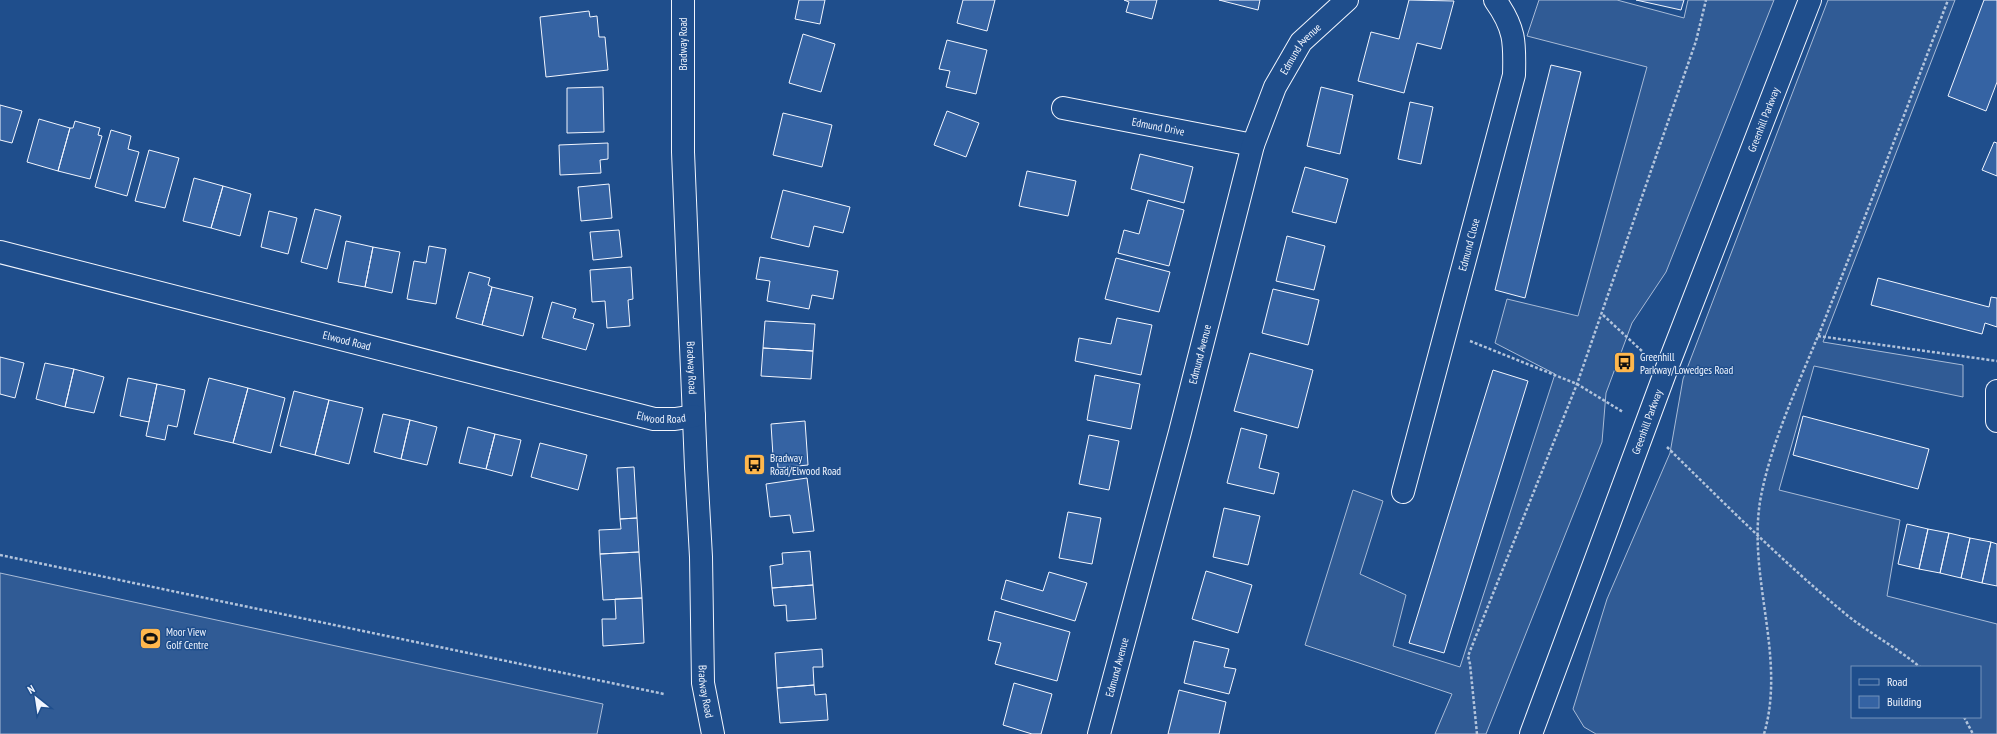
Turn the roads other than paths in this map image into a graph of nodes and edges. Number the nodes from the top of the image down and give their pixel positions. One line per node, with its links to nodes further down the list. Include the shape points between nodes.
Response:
1 (683, 0): 9 (street, Bradway Road, via 683,160)
2 (1347, 0): 6 (street, Edmund Avenue, via 1301,42 1275,87)
3 (1496, 0): 11 (street, Edmund Close, via 1507,16 1515,40 1514,75)
4 (1810, 0): 14 (street, Greenhill Parkway, via 1665,373)
5 (1063, 108): 6 (street, Edmund Drive)
6 (1253, 145): 13 (street, Edmund Avenue)
7 (0, 252): 9 (street, Elwood Road, via 654,419)
8 (1997, 392): 10 (street)
9 (694, 416): 12 (street, Bradway Road, via 701,557 703,683)
10 (1997, 421)
11 (1403, 492)
12 (713, 734)
13 (1099, 734)
14 (1531, 734)

